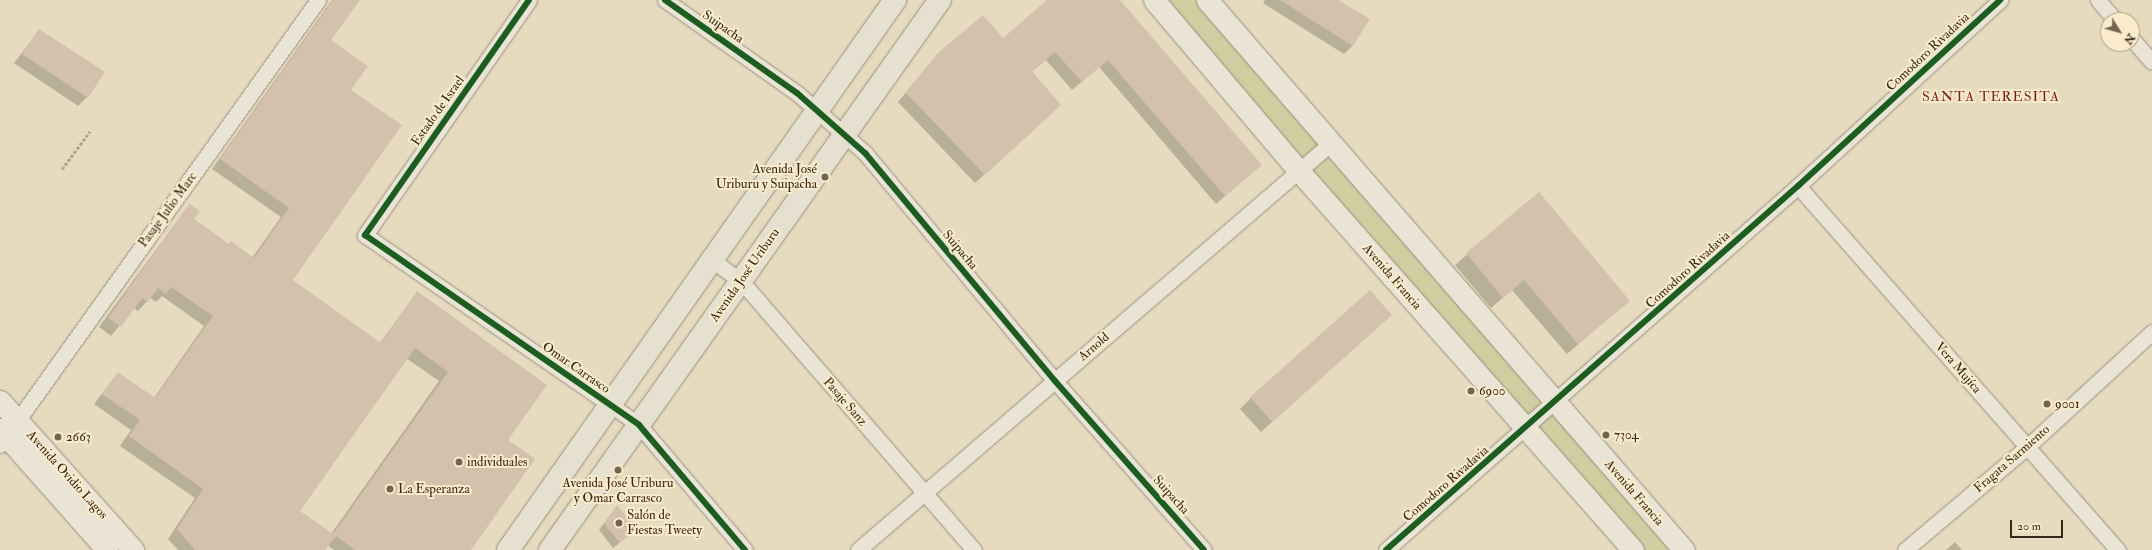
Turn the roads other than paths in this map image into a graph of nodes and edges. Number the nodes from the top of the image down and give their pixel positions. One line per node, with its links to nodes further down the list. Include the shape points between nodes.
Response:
1 (318, 0): 28 (street, Pasaje Julio Marc)
2 (529, 0): 18 (street, Estado de Israel)
3 (664, 0): 13 (street, Suipacha, via 797,93)
4 (895, 0): 13 (main road)
5 (940, 0): 14 (main road, Avenida José Uriburu)
6 (1154, 0): 16 (main road, Avenida Francia)
7 (1207, 0): 15 (main road, Avenida Francia)
8 (2000, 0): 17 (street, Comodoro Rivadavia)
9 (2098, 0): 10 (street)
10 (2108, 12)
11 (2140, 48): 12 (street)
12 (2152, 62)
13 (817, 111): 14 (street, Suipacha); 19 (main road)
14 (844, 135): 20 (main road, Avenida José Uriburu); 22 (street, Suipacha, via 864,153)
15 (1331, 143): 16 (street, Arnold); 24 (main road, Avenida Francia)
16 (1299, 171): 22 (street, Arnold); 27 (main road, Avenida Francia)
17 (1798, 186): 24 (street, Comodoro Rivadavia); 29 (street, Vera Mujíca)
18 (365, 235): 25 (street, Omar Carrasco)
19 (712, 260): 20 (street, Pasaje Sanz); 25 (main road)
20 (741, 281): 26 (main road, Avenida José Uriburu); 30 (street, Pasaje Sanz)
21 (2152, 332): 29 (street, Fragata Sarmiento)
22 (1054, 381): 30 (street, Arnold); 38 (street, Suipacha)
23 (0, 401): 28 (main road, Avenida Ovidio Lagos)
24 (1556, 403): 27 (street, Comodoro Rivadavia); 41 (main road, Avenida Francia)
25 (610, 405): 26 (street, Omar Carrasco); 31 (main road)
26 (638, 425): 34 (main road, Avenida José Uriburu); 35 (street, Omar Carrasco)
27 (1525, 429): 39 (street, Comodoro Rivadavia); 40 (main road, Avenida Francia)
28 (6, 433): 32 (main road, Avenida Ovidio Lagos); 33 (main road, Avenida Ovidio Lagos)
29 (2027, 447): 42 (street, Fragata Sarmiento); 43 (street, Vera Mujíca)
30 (924, 493): 36 (street, Arnold); 37 (street, Pasaje Sanz)
31 (512, 548)
32 (107, 550)
33 (133, 550)
34 (550, 550)
35 (745, 550)
36 (858, 550)
37 (974, 550)
38 (1204, 550)
39 (1386, 550)
40 (1633, 550)
41 (1684, 550)
42 (1905, 550)
43 (2118, 550)

